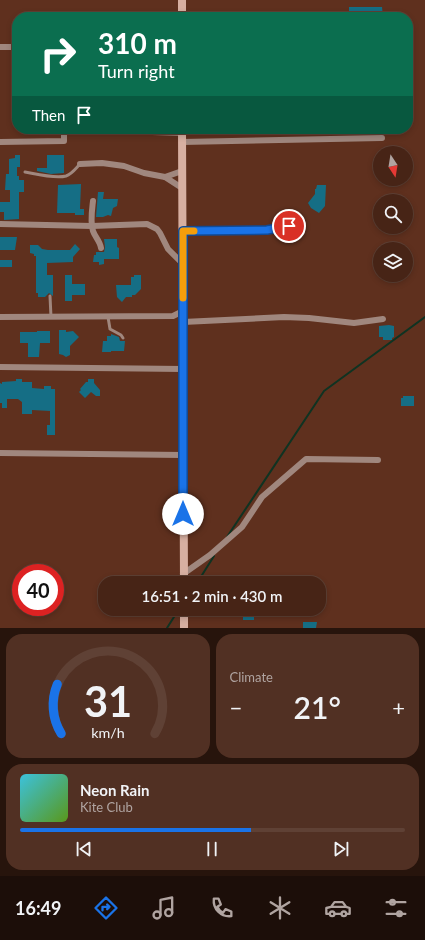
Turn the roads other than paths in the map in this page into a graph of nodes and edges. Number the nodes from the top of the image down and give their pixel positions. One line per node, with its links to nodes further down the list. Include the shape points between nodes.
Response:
1 (182, 0): 2 (street)
2 (182, 12)
3 (0, 47): 4 (street)
4 (12, 47)
5 (64, 134): 8 (street, via 64,141)
6 (182, 134): 9 (street)
7 (382, 138): 9 (street)
8 (0, 142)
9 (182, 142): 11 (street)
10 (80, 164): 12 (lane, via 66,176); 13 (street, via 111,163)
11 (182, 171): 13 (street); 14 (street)
12 (25, 172)
13 (165, 177): 14 (street)
14 (182, 188): 19 (street)
15 (93, 201): 18 (street)
16 (301, 222): 19 (street, via 267,230)
17 (0, 224): 18 (street)
18 (92, 226): 20 (street); 21 (street, via 152,226 160,232 168,249)
19 (183, 231): 21 (street)
20 (101, 248)
21 (183, 264): 23 (street)
22 (50, 296): 26 (lane)
23 (183, 311): 24 (street); 29 (street)
24 (173, 316): 27 (street); 29 (street)
25 (0, 317): 26 (street)
26 (51, 317): 27 (street)
27 (108, 317): 30 (lane, via 110,329 121,334)
28 (383, 319): 29 (street, via 354,323 284,317)
29 (183, 323): 32 (street)
30 (123, 338)
31 (0, 367): 32 (street)
32 (183, 369): 34 (street)
33 (0, 454): 34 (street)
34 (183, 455): 36 (street)
35 (378, 460): 36 (street, via 306,459 262,497 242,527 210,556)
36 (184, 574)
37 (184, 616): 38 (street)
38 (184, 628)

